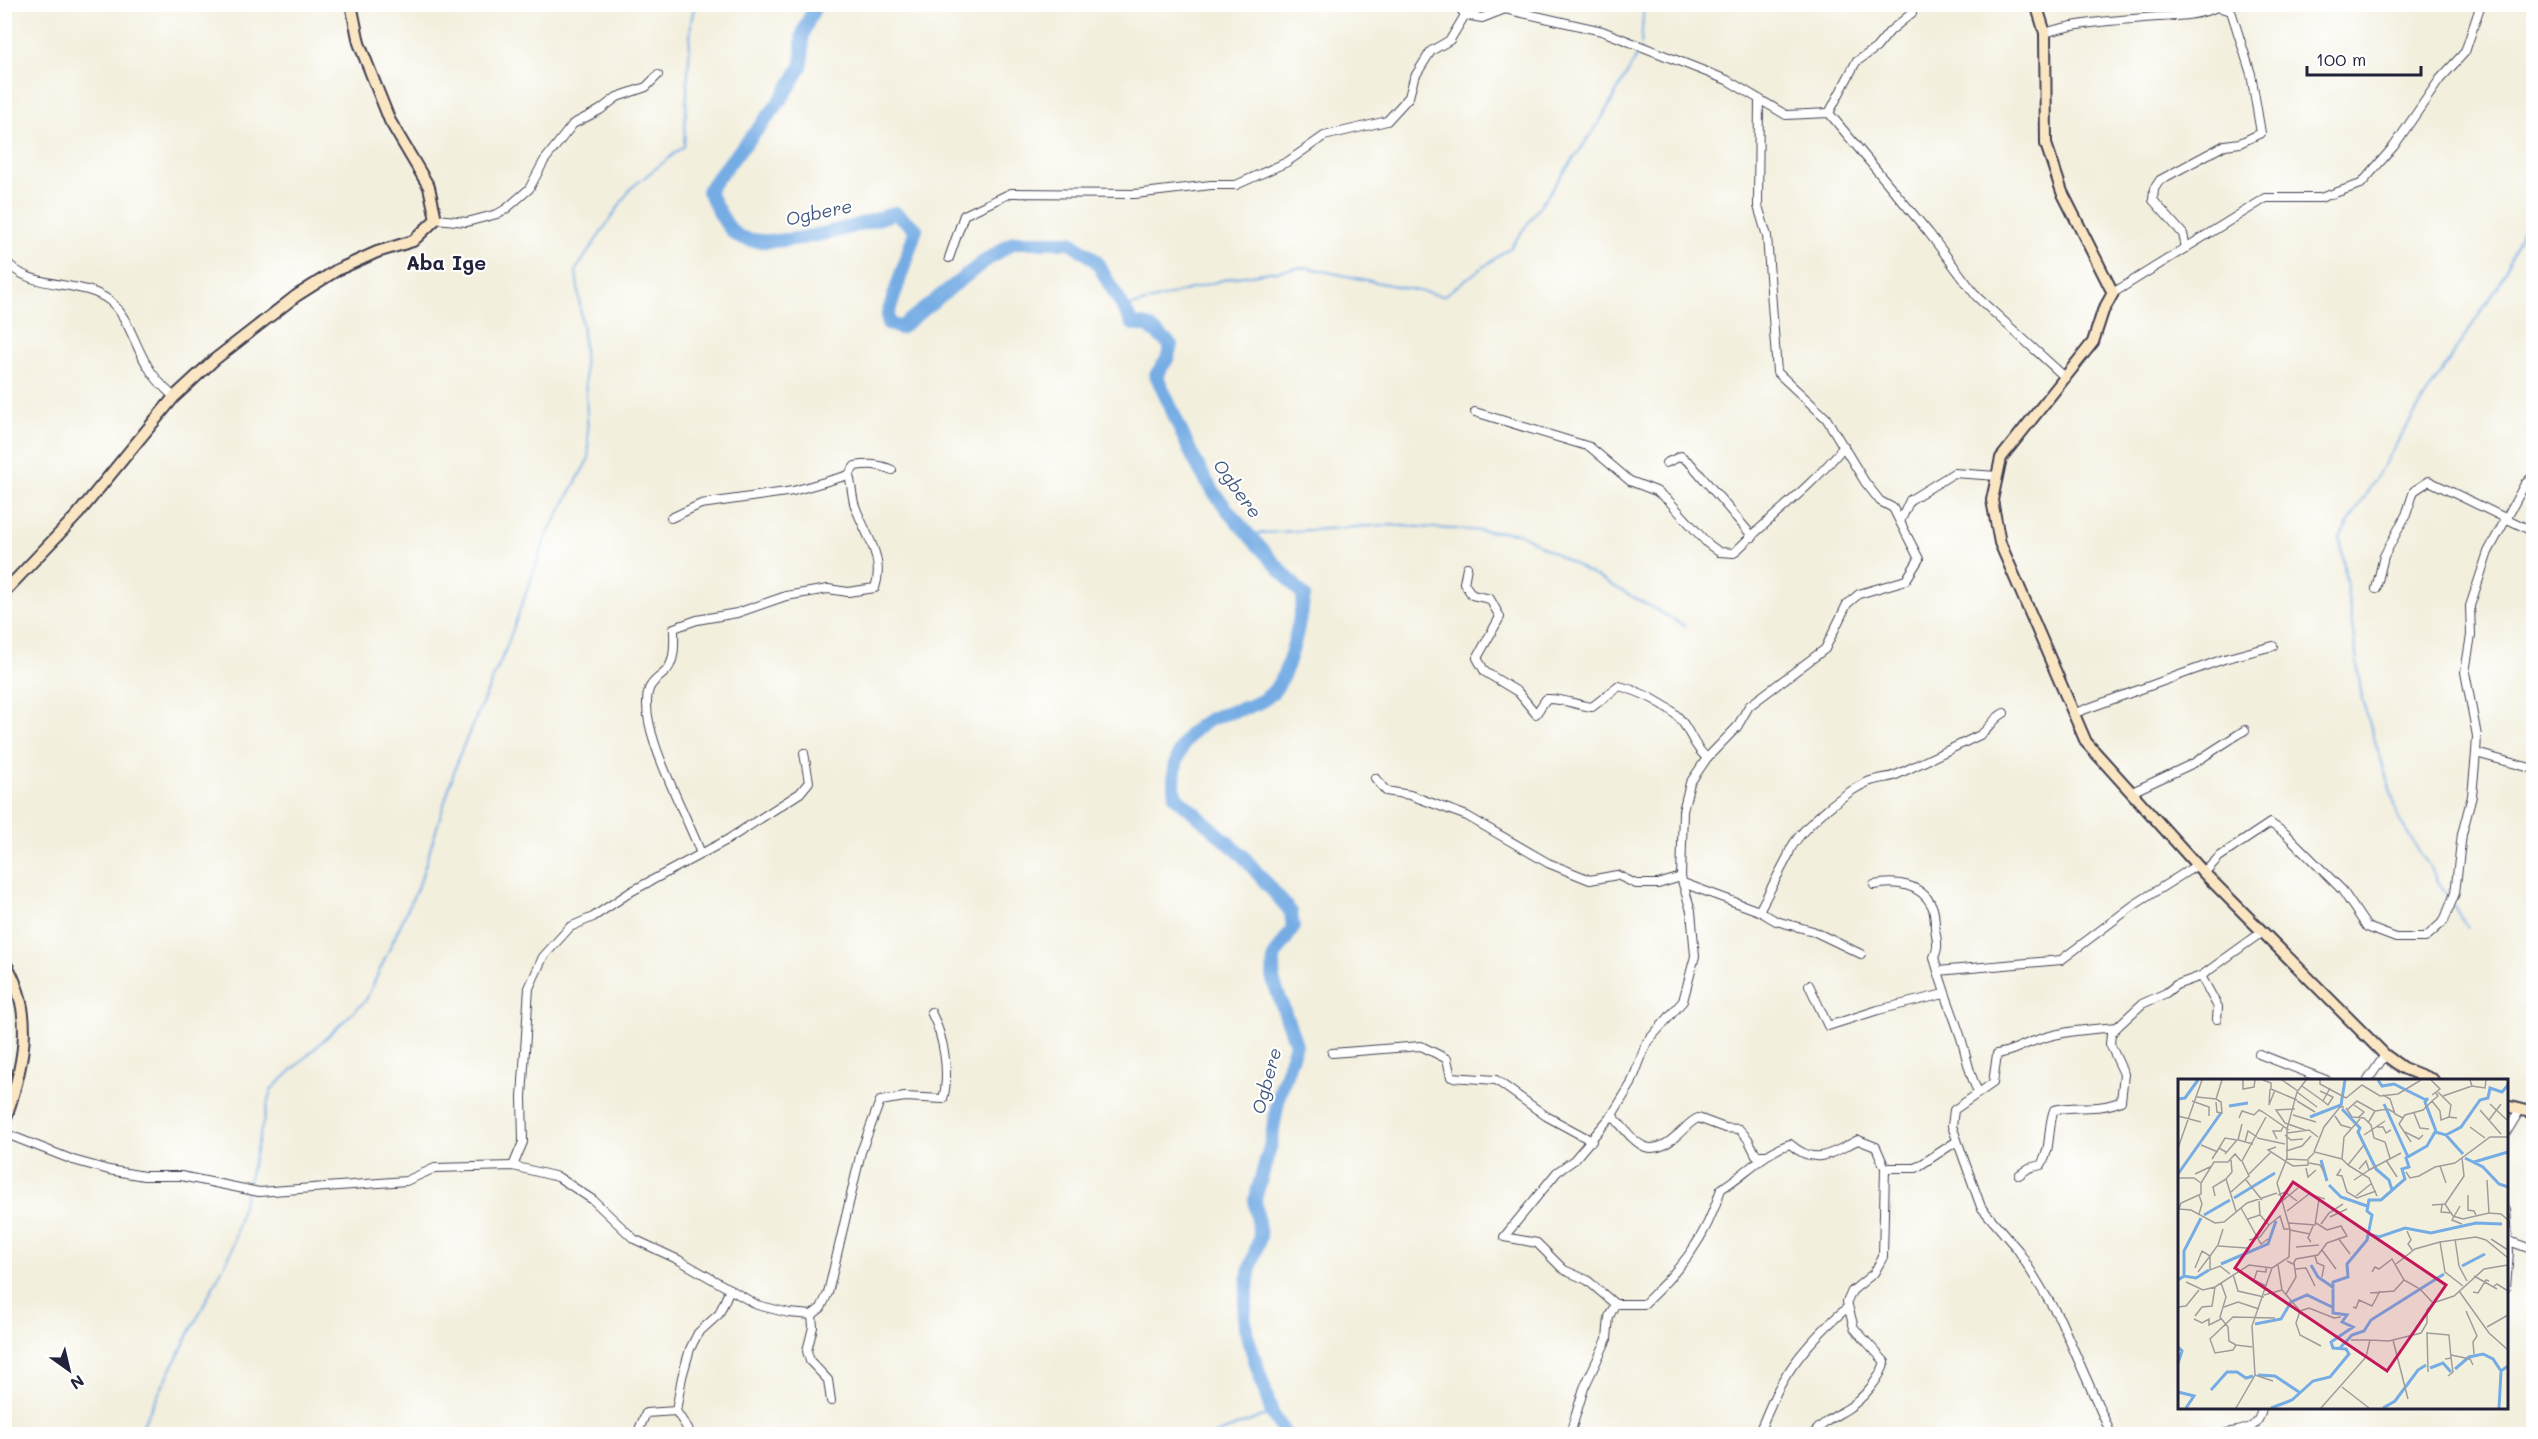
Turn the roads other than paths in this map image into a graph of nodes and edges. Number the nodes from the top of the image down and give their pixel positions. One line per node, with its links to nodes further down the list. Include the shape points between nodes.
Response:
1 (351, 4): 11 (street, via 359,43 374,81 390,121 429,187)
2 (1457, 4): 6 (street)
3 (1912, 4): 10 (street, via 1912,13 1856,62)
4 (2036, 4): 7 (street)
5 (2481, 4): 12 (street, via 2465,52 2361,184 2320,198 2266,198)
6 (1466, 15): 9 (street, via 1482,18 1505,9 1602,31 1727,80); 14 (street, via 1450,40 1431,51 1414,78 1409,97 1388,121 1324,136 1287,162 1236,185 1135,194 1011,193 964,215)
7 (2044, 33): 12 (street, via 2069,25 2184,15 2217,7 2231,11 2251,74 2261,133 2225,145 2160,180 2154,189 2152,200 2182,234); 15 (street, via 2046,144 2062,192)
8 (658, 75): 11 (street, via 646,87 616,97 573,124 544,161 529,189 506,209 467,222)
9 (1759, 99): 10 (street, via 1786,115); 19 (street, via 1758,206 1767,236 1777,372 1826,418)
10 (1829, 114): 16 (street, via 1977,297)
11 (436, 219): 17 (street, via 413,241 337,270 296,296)
12 (2186, 248): 15 (street)
13 (4, 258): 17 (street, via 10,266 48,284 92,291 111,302 157,382)
14 (949, 258)
15 (2113, 293): 16 (street, via 2093,342)
16 (2066, 378): 23 (street, via 2001,458)
17 (174, 397): 32 (street, via 78,514)
18 (1475, 412): 29 (street, via 1590,447 1630,481 1670,501 1719,552 1734,553)
19 (1844, 446): 27 (street, via 1865,482 1880,501 1893,508); 29 (street, via 1827,469)
20 (1665, 463): 29 (street, via 1681,456 1691,464)
21 (892, 470): 22 (street, via 879,464 855,466)
22 (849, 475): 25 (street, via 793,491 701,504); 43 (street, via 854,503 878,559 875,588 786,596 674,628 672,663 649,687 646,709 651,738)
23 (1997, 476): 27 (street, via 1954,473 1910,500); 35 (street, via 1992,500 2000,543)
24 (2534, 476): 26 (street, via 2526,482)
25 (671, 518)
26 (2506, 518): 28 (street); 31 (street, via 2429,481 2414,491 2384,556); 38 (street, via 2488,552 2470,606 2471,635 2465,672 2477,736)
27 (1900, 522): 39 (street, via 1919,559 1906,580 1859,594 1846,604 1825,649 1749,706 1737,727)
28 (2534, 532)
29 (1753, 537)
30 (1467, 567): 39 (street, via 1464,583 1472,595 1490,599 1500,617 1477,658 1485,672 1518,692 1536,714 1546,699 1561,698 1592,707 1619,686 1641,691 1682,721 1697,749)
31 (2376, 589)
32 (4, 592)
33 (2273, 646): 35 (street)
34 (2004, 713): 47 (street, via 1980,735 1896,775 1873,780 1818,817 1790,847)
35 (2072, 714): 42 (street, via 2086,742)
36 (2245, 730): 42 (street, via 2194,763)
37 (804, 753): 43 (street, via 809,782 800,793)
38 (2476, 753): 40 (street); 44 (street, via 2455,893 2444,921 2425,938 2396,938 2367,927 2342,890 2270,823)
39 (1707, 758): 45 (street, via 1690,783 1683,811)
40 (2534, 769)
41 (1375, 778): 45 (street, via 1386,791 1420,798 1467,816 1548,863 1590,880 1617,875 1636,884)
42 (2132, 792): 44 (street)
43 (701, 854): 75 (street, via 570,927 543,957 529,988 523,1142)
44 (2201, 869): 48 (street); 51 (street, via 2134,905 2061,960)
45 (1682, 880): 47 (street); 68 (street, via 1691,911 1695,956 1683,1001 1647,1042 1631,1084)
46 (1874, 885): 51 (street, via 1908,885 1920,891 1933,906)
47 (1759, 911): 49 (street)
48 (2262, 932): 52 (street); 60 (street)
49 (1861, 954)
50 (4, 961): 69 (street, via 22,997 24,1020 21,1071)
51 (1938, 971): 54 (street)
52 (2201, 976): 56 (street, via 2218,1007); 57 (street, via 2142,1004)
53 (1809, 985): 54 (street, via 1828,1026)
54 (1944, 994): 64 (street, via 1960,1036 1968,1073)
55 (932, 1012): 85 (street, via 939,1028 948,1081 943,1099 904,1097 880,1101 861,1152 828,1293 821,1308)
56 (2217, 1019)
57 (2117, 1027): 64 (street, via 2036,1040 2016,1051 1996,1054 1993,1083); 77 (street, via 2110,1044 2124,1074 2121,1101 2110,1106 2054,1110 2046,1158 2041,1165)
58 (1332, 1053): 73 (street, via 1421,1046 1447,1059 1451,1077 1496,1080 1546,1116)
59 (2259, 1054): 61 (street)
60 (2385, 1055): 62 (street); 63 (street, via 2403,1068)
61 (2323, 1079)
62 (2369, 1079)
63 (2430, 1079)
64 (1978, 1092): 72 (street, via 1954,1110 1952,1126)
65 (2508, 1107): 66 (street)
66 (2520, 1110): 67 (street); 70 (street)
67 (2534, 1113)
68 (1612, 1115): 73 (street); 74 (street, via 1641,1147 1652,1149 1667,1144 1698,1118 1739,1129 1756,1155)
69 (4, 1124)
70 (2508, 1130)
71 (4, 1133): 75 (street, via 109,1170 144,1176 181,1176 259,1192 406,1181 435,1168)
72 (1957, 1141): 76 (street, via 1916,1168); 96 (street, via 1981,1207 2018,1250 2060,1319)
73 (1592, 1142): 83 (street, via 1557,1172 1504,1237 1537,1243 1564,1270 1587,1280)
74 (1766, 1155): 76 (street, via 1790,1144 1800,1153 1820,1158 1858,1140 1876,1147); 83 (street, via 1720,1189 1711,1221 1680,1269 1644,1304)
75 (513, 1166): 82 (street, via 558,1177 593,1200 634,1239)
76 (1885, 1168): 84 (street, via 1883,1257 1874,1273 1852,1291)
77 (2019, 1175)
78 (2508, 1241): 80 (street)
79 (2508, 1248): 81 (street)
80 (2534, 1250)
81 (2508, 1264)
82 (730, 1289): 85 (street, via 758,1305); 88 (street, via 718,1314 698,1333 690,1349)
83 (1615, 1304): 91 (street, via 1607,1339 1587,1380)
84 (1848, 1307): 92 (street, via 1822,1330 1791,1369); 93 (street, via 1854,1328 1885,1362 1882,1372 1862,1396 1826,1420)
85 (812, 1315): 86 (street, via 807,1351 810,1361 828,1380)
86 (831, 1401)
87 (2262, 1409): 97 (street, via 2259,1422 2253,1427)
88 (676, 1411): 89 (street, via 646,1413); 90 (street)
89 (636, 1434)
90 (691, 1434)
91 (1570, 1434)
92 (1758, 1434)
93 (1814, 1434)
94 (2090, 1434): 95 (street)
95 (2096, 1434)
96 (2111, 1434)
97 (2222, 1434)

